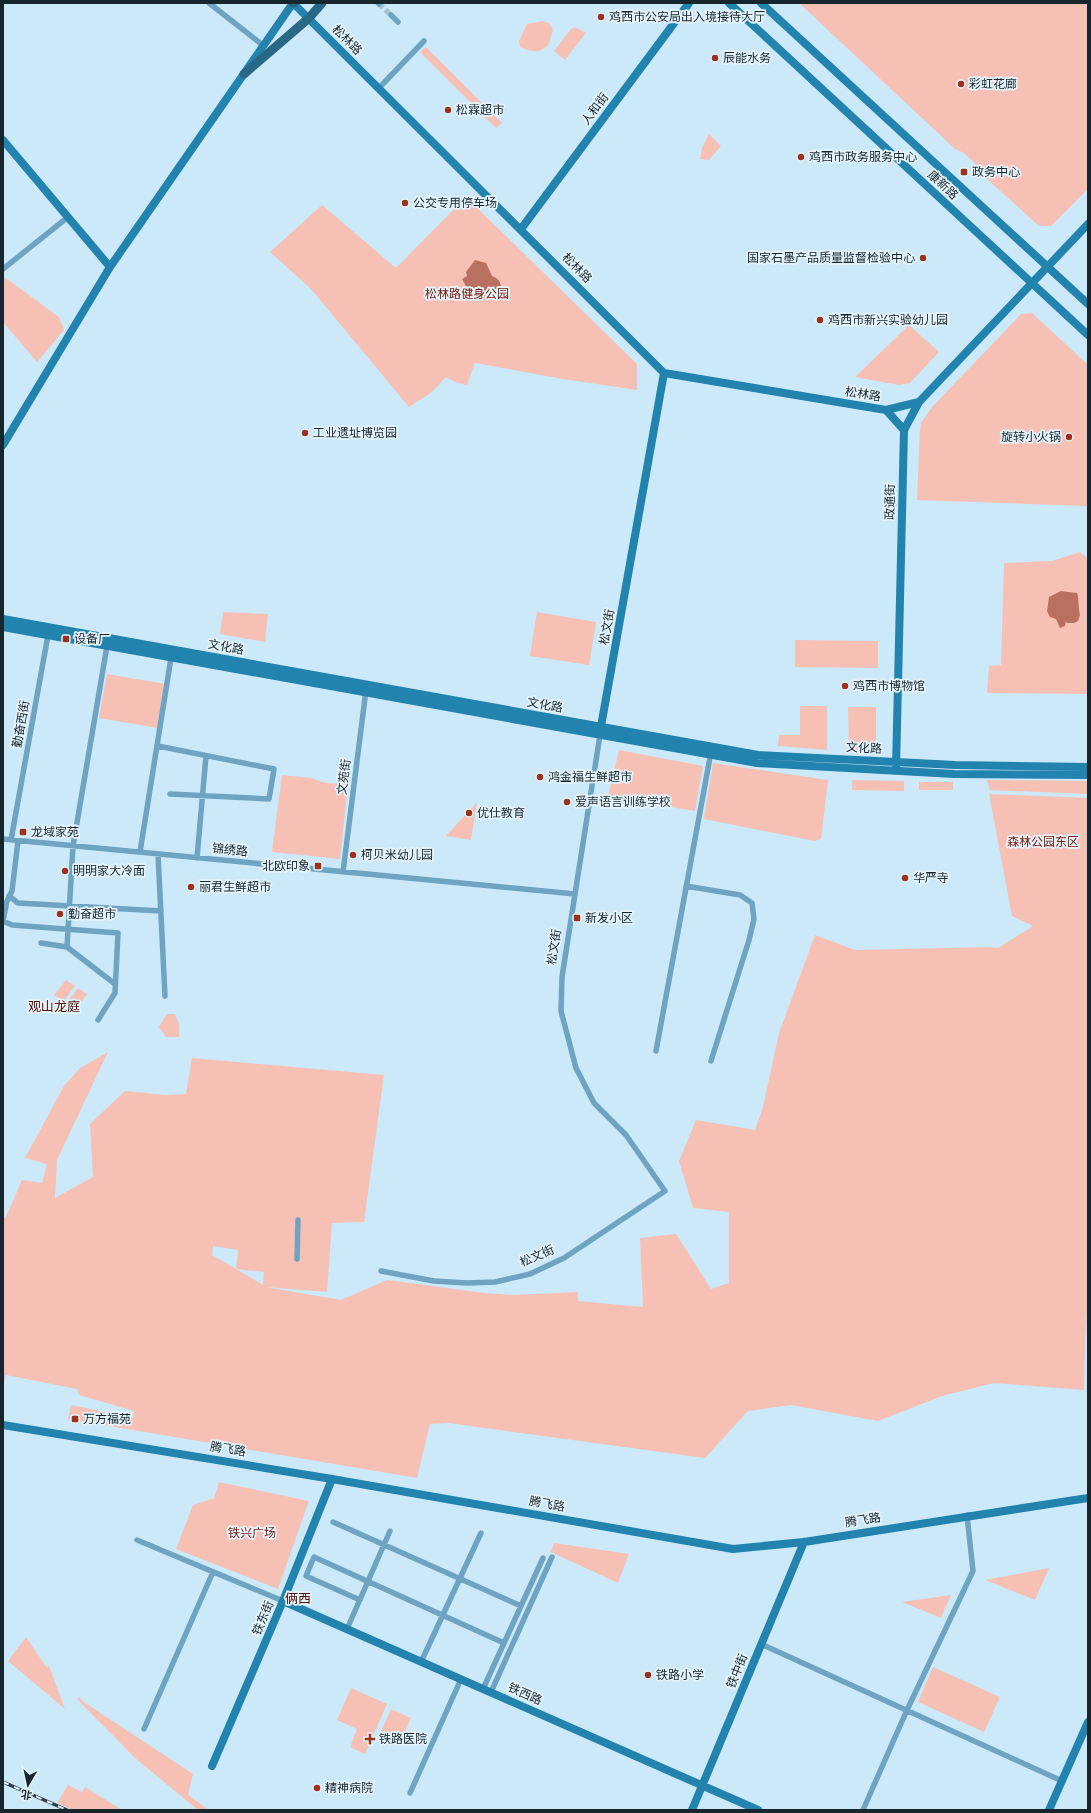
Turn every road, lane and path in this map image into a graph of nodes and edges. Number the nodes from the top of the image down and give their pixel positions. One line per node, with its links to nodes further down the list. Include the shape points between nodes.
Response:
1 (209, 3): 11 (street)
2 (293, 3): 8 (street, 松林路); 11 (street)
3 (322, 3): 8 (main road)
4 (689, 3): 17 (street, 人和街)
5 (729, 3): 21 (street, 康新路)
6 (761, 3): 18 (street, 康新路)
7 (391, 15): 9 (street)
8 (309, 18): 12 (main road); 13 (street, 松林路)
9 (398, 22)
10 (424, 41): 13 (street)
11 (264, 46): 12 (street)
12 (244, 74): 19 (street)
13 (378, 88): 17 (street, 松林路)
14 (3, 140): 15 (street)
15 (68, 217): 19 (street); 20 (street)
16 (1088, 224): 18 (street)
17 (521, 229): 24 (street, 松林路)
18 (1047, 265): 21 (street, 政通街); 22 (street, 康新路)
19 (110, 267): 28 (street)
20 (3, 269)
21 (1031, 283): 23 (street, 康新路); 25 (street, 政通街)
22 (1088, 304)
23 (1088, 335)
24 (664, 373): 26 (street, 松林路); 35 (street, 松文街)
25 (919, 402): 26 (street); 27 (street, 政通街)
26 (886, 410): 27 (street, 松林路)
27 (904, 430): 39 (street, 政通街)
28 (3, 445)
29 (3, 619): 34 (street, 文化路)
30 (3, 627): 31 (street, 文化路)
31 (48, 635): 32 (street, 文化路); 45 (street, 勤奋西街)
32 (107, 646): 33 (street, 文化路); 47 (street)
33 (171, 658): 34 (street, 文化路); 36 (street)
34 (366, 689): 35 (street, 文化路); 51 (street, 文苑街)
35 (600, 731): 37 (street, 文化路); 53 (street, 松文街)
36 (158, 746): 38 (street); 48 (street)
37 (711, 751): 39 (street, 文化路, via 757,764); 52 (street)
38 (206, 756): 43 (street); 43 (street, via 274,769 269,799)
39 (896, 766): 40 (street, 文化路); 41 (street, 文化路, via 954,774)
40 (1088, 767)
41 (1088, 775)
42 (170, 794): 43 (street)
43 (203, 796): 50 (street)
44 (3, 839): 45 (street, 锦绣路)
45 (11, 840): 46 (street, 锦绣路)
46 (18, 840): 47 (street, 锦绣路); 54 (street, via 12,890)
47 (73, 846): 48 (street, 锦绣路); 56 (street)
48 (140, 852): 49 (street, 锦绣路)
49 (158, 854): 50 (street, 锦绣路); 55 (street)
50 (197, 858): 51 (street, 锦绣路)
51 (343, 872): 53 (street, 锦绣路)
52 (686, 886): 62 (street); 63 (street, via 740,895 752,903 754,919 749,940)
53 (575, 894): 66 (street, 松文街, via 562,977 561,1011 576,1068 594,1103 626,1135 665,1191 564,1258 530,1274 495,1282 467,1284)
54 (9, 896): 55 (street, via 18,903); 56 (street, via 3,921 12,925)
55 (161, 911): 60 (street)
56 (69, 929): 58 (street); 59 (street, via 118,933)
57 (41, 944): 58 (street)
58 (67, 946): 59 (street)
59 (115, 984): 61 (street, via 115,993)
60 (165, 996)
61 (98, 1020)
62 (656, 1051)
63 (711, 1061)
64 (298, 1220): 65 (street)
65 (297, 1259)
66 (381, 1271)
67 (3, 1425): 68 (street, 腾飞路)
68 (332, 1479): 75 (street, 腾飞路, via 733,1548); 83 (street, 铁东街)
69 (1088, 1498): 70 (street, 腾飞路)
70 (967, 1515): 75 (street, 腾飞路); 93 (street, via 973,1571)
71 (333, 1522): 76 (street)
72 (390, 1531): 76 (street)
73 (481, 1533): 80 (street)
74 (137, 1540): 79 (street)
75 (804, 1542): 88 (street, 铁中街)
76 (384, 1545): 80 (street); 81 (street)
77 (552, 1557): 92 (street)
78 (543, 1558): 84 (street)
79 (213, 1572): 83 (street); 95 (street)
80 (460, 1579): 84 (street); 85 (street)
81 (368, 1582): 82 (street); 82 (street, via 314,1557 306,1576); 85 (street)
82 (360, 1600): 86 (street)
83 (283, 1601): 86 (street, 铁西路); 96 (street, 铁东街)
84 (521, 1606): 87 (street)
85 (443, 1615): 87 (street); 89 (street)
86 (347, 1629): 89 (street, 铁西路)
87 (504, 1643): 91 (street)
88 (761, 1644): 93 (street); 98 (street, 铁中街)
89 (421, 1662): 90 (street, 铁西路)
90 (461, 1679): 91 (street, 铁西路); 99 (street)
91 (483, 1689): 92 (street, 铁西路)
92 (491, 1692): 98 (street, 铁西路)
93 (907, 1710): 97 (street); 102 (street)
94 (1088, 1722): 97 (street)
95 (144, 1729)
96 (212, 1766)
97 (1062, 1781): 103 (street)
98 (703, 1786): 100 (street, 铁中街); 101 (street, 铁西路)
99 (410, 1793)
100 (692, 1810)
101 (758, 1810)
102 (863, 1810)
103 (1049, 1810)

